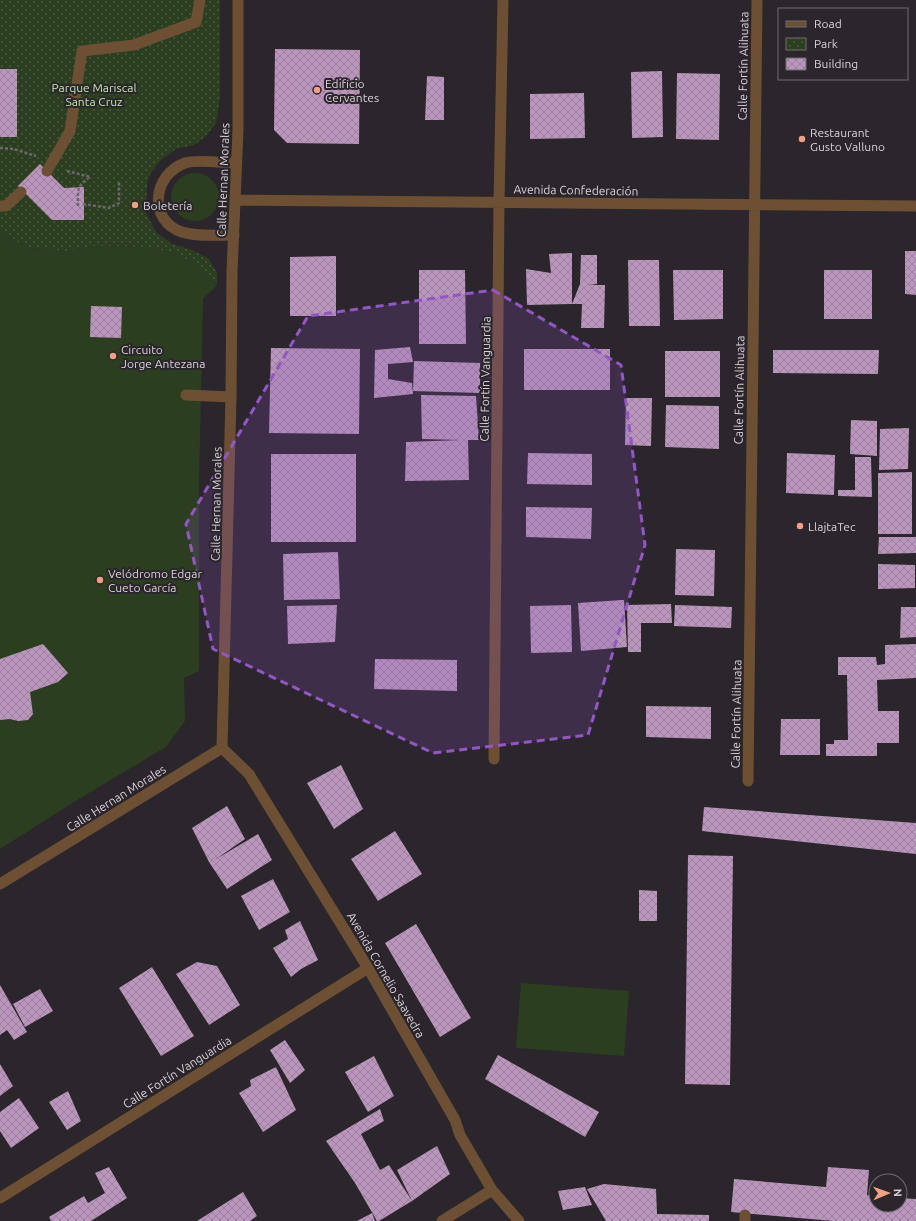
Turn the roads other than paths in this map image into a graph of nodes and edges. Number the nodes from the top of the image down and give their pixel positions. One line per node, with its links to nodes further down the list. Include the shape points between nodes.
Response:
1 (200, 0): 6 (street, via 196,22 134,45 82,51 70,130)
2 (238, 0): 5 (street, Calle Hernan Morales)
3 (503, 0): 9 (street, Calle Fortín Vanguardia)
4 (757, 0): 10 (street, Calle Fortín Alihuata)
5 (236, 163): 8 (street, Calle Hernan Morales); 13 (street, via 186,163 174,169 164,178 159,190 158,203 171,225 182,232 194,235)
6 (47, 172)
7 (21, 192): 11 (street, via 6,206)
8 (235, 200): 9 (street, Avenida Confederación); 13 (street, Calle Hernan Morales)
9 (499, 202): 10 (street, Avenida Confederación); 17 (street, Calle Fortín Vanguardia)
10 (754, 205): 12 (street, Avenida Confederación); 18 (street, Calle Fortín Alihuata)
11 (0, 206)
12 (916, 206)
13 (234, 235): 15 (street, Calle Hernan Morales)
14 (186, 395): 15 (street)
15 (231, 397): 16 (street, Calle Hernan Morales)
16 (222, 748): 19 (street, Calle Hernan Morales); 20 (street, Avenida Cornelio Saavedra, via 249,774)
17 (494, 758)
18 (748, 781)
19 (0, 884)
20 (368, 968): 21 (street, Avenida Cornelio Saavedra); 22 (street, Calle Fortín Vanguardia)
21 (492, 1190): 23 (street); 24 (street, Avenida Cornelio Saavedra)
22 (0, 1198)
23 (442, 1221)
24 (519, 1221)

